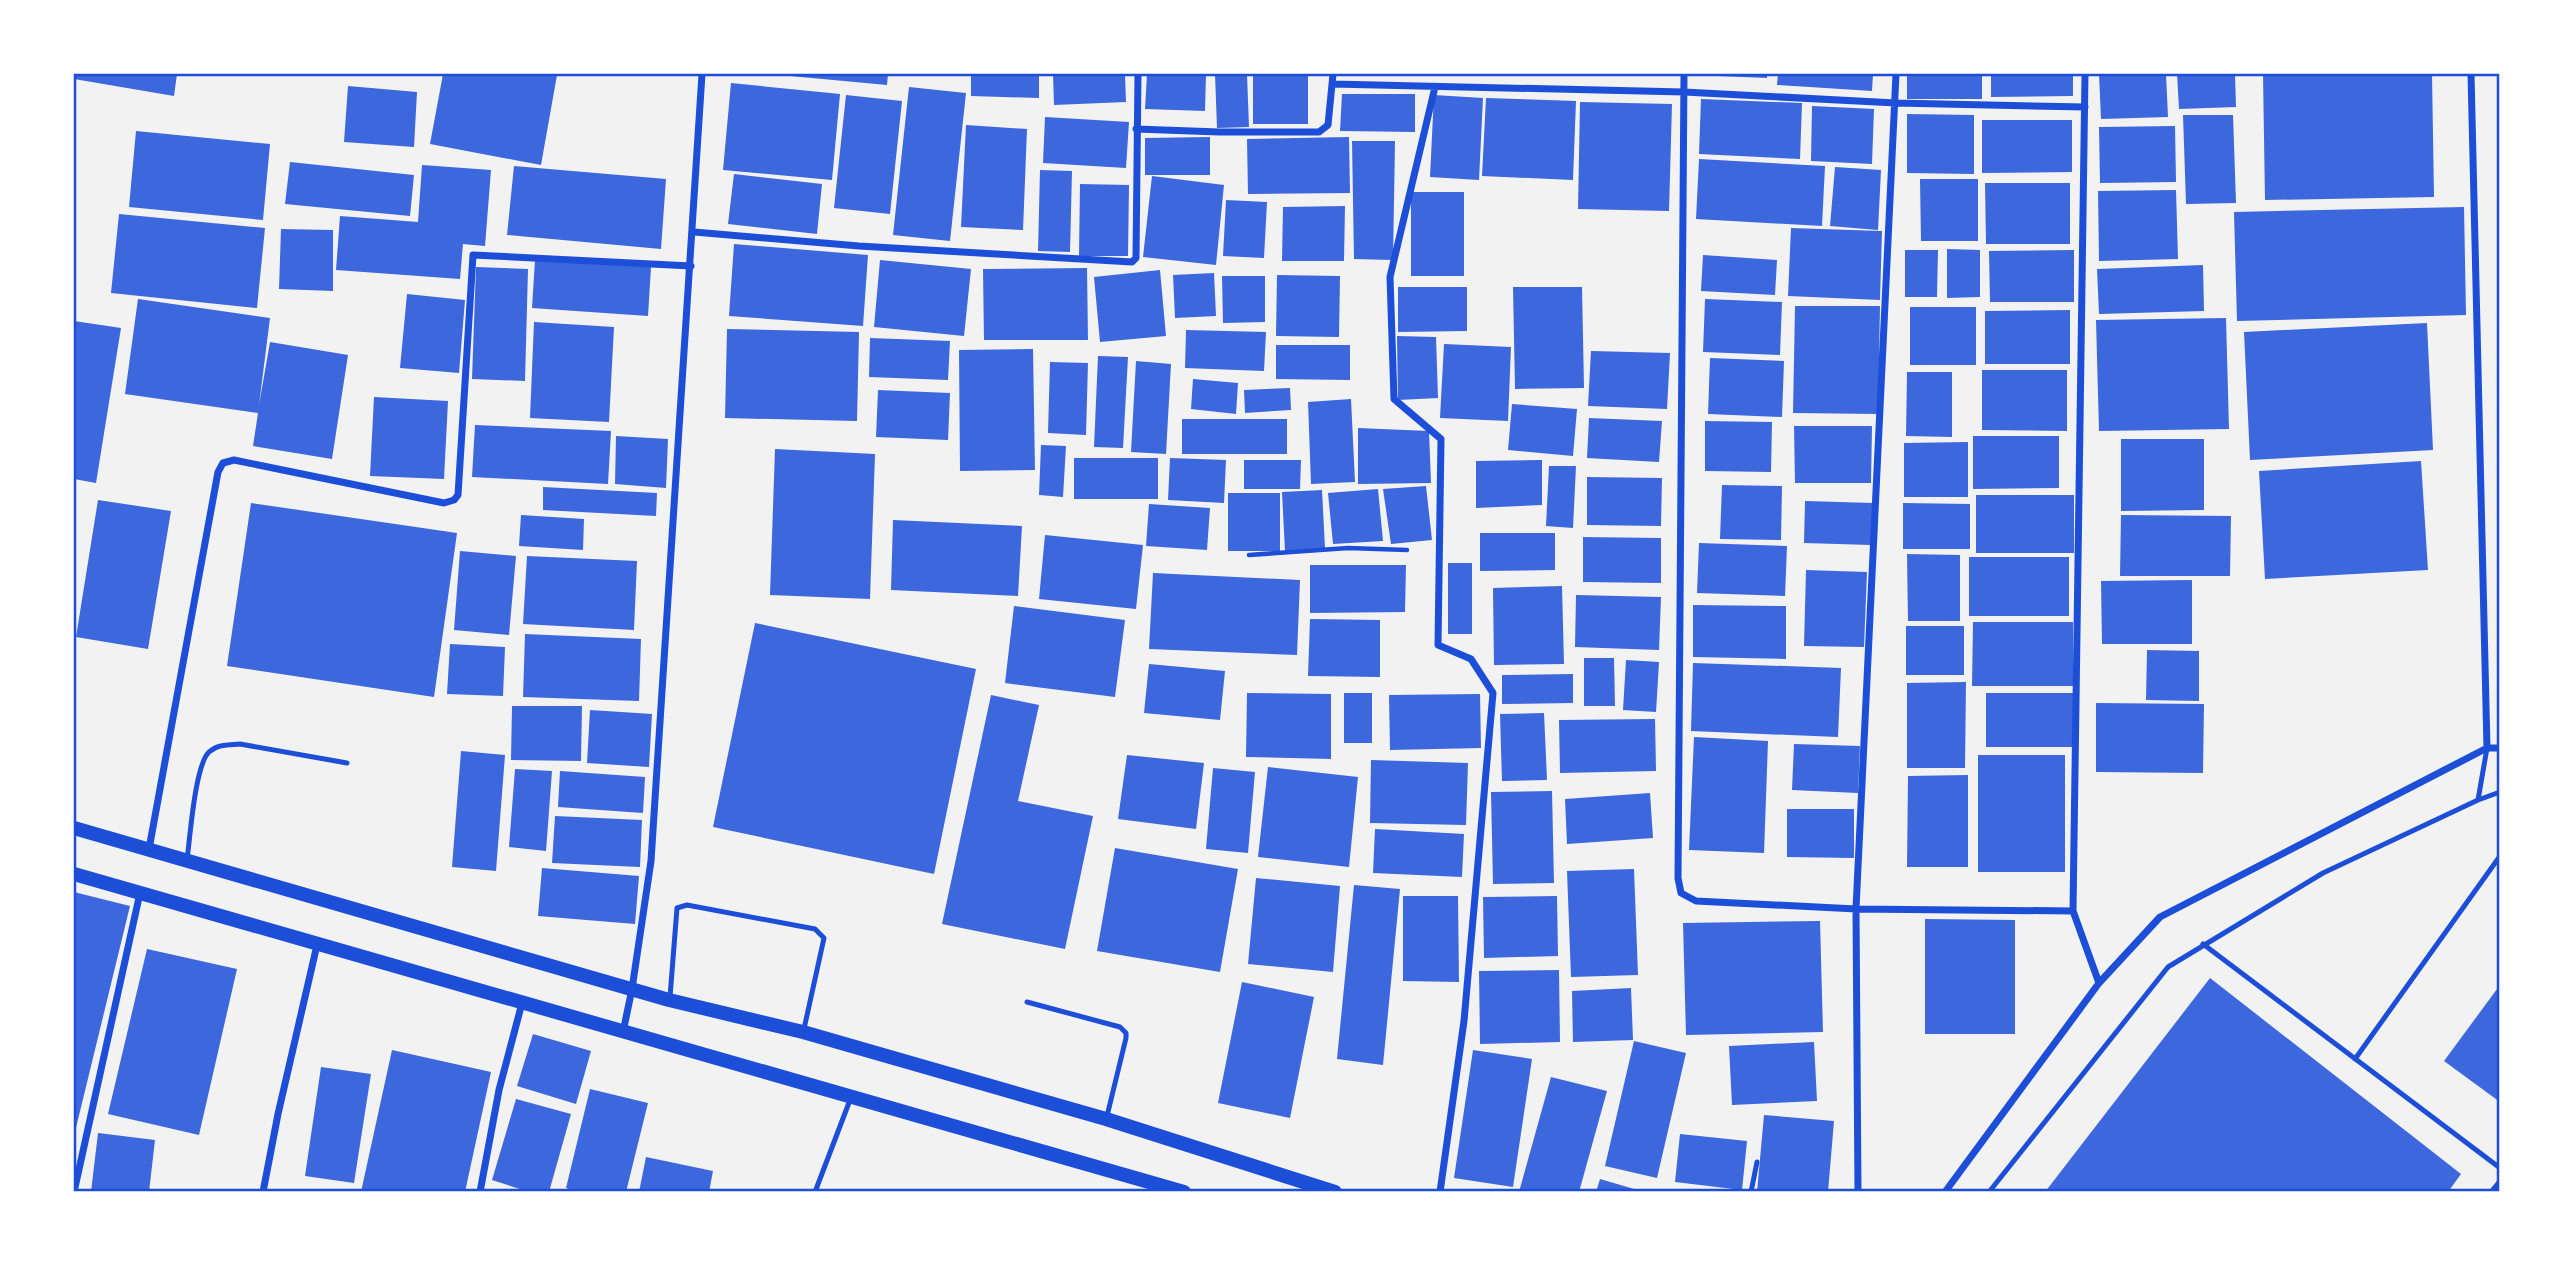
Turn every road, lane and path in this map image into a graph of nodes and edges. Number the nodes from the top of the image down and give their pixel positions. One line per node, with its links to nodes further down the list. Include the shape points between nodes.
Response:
1 (702, 74): 14 (street)
2 (1138, 74): 13 (street)
3 (1333, 74): 8 (street)
4 (1684, 74): 10 (street)
5 (1896, 74): 11 (street)
6 (2085, 74): 12 (street)
7 (2471, 74): 18 (street)
8 (1332, 84): 9 (street); 13 (street, via 1328,125 1319,132)
9 (1435, 87): 10 (street); 16 (street, via 1390,277 1394,399 1441,439)
10 (1684, 92): 11 (street); 29 (street, via 1678,878 1682,893 1703,902)
11 (1896, 103): 12 (street); 29 (street)
12 (2085, 107): 30 (street)
13 (1136, 129): 14 (street, via 1136,258 1132,262)
14 (694, 233): 15 (street)
15 (691, 266): 24 (street, via 473,255 458,495 451,502 234,460 223,463); 34 (street, via 651,861)
16 (1439, 551): 17 (path, via 1348,548); 52 (street, via 1438,645 1471,659 1493,694 1464,1021)
17 (1249, 555)
18 (2487, 748): 19 (street); 22 (lane); 33 (street, via 2160,917)
19 (2500, 748)
20 (346, 762): 26 (lane, via 240,744 211,751 198,776)
21 (2500, 792): 22 (lane)
22 (2478, 800): 31 (lane, via 2323,873)
23 (74, 828): 24 (main road)
24 (149, 849): 26 (main road)
25 (2500, 856): 40 (lane)
26 (187, 860): 34 (main road)
27 (74, 874): 28 (main road)
28 (140, 893): 32 (main road); 46 (street)
29 (1856, 909): 30 (street); 54 (street)
30 (2073, 911): 33 (street)
31 (2203, 944): 40 (lane); 56 (lane, via 2168,967)
32 (317, 945): 37 (main road); 47 (street)
33 (2099, 983): 55 (street)
34 (632, 989): 35 (main road); 38 (street)
35 (669, 1000): 39 (main road); 39 (lane, via 677,908 687,905 815,929 824,938)
36 (1027, 1002): 42 (lane, via 1124,1030 1126,1038)
37 (522, 1003): 38 (main road); 48 (street, via 499,1090)
38 (623, 1032): 41 (main road)
39 (803, 1032): 42 (main road)
40 (2355, 1059): 44 (lane)
41 (852, 1095): 49 (lane); 50 (main road)
42 (1106, 1119): 51 (main road)
43 (1757, 1162): 53 (lane)
44 (2500, 1168)
45 (2500, 1181): 57 (lane)
46 (74, 1192)
47 (264, 1192)
48 (480, 1192)
49 (816, 1192)
50 (1184, 1192)
51 (1335, 1192)
52 (1440, 1192)
53 (1751, 1192)
54 (1858, 1192)
55 (1945, 1192)
56 (1990, 1192)
57 (2491, 1192)

